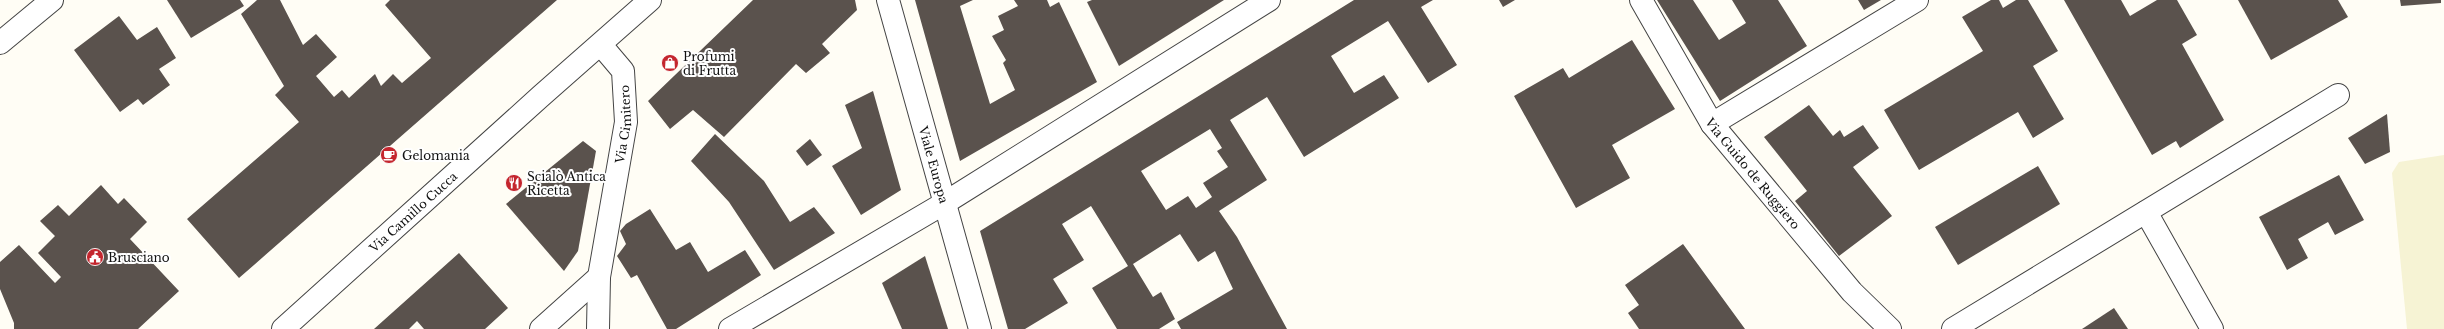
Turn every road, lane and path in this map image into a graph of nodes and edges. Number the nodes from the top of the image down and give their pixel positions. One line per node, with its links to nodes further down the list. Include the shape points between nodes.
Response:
1 (52, 0): 7 (street)
2 (650, 0): 8 (street, Via Camillo Cucca)
3 (888, 0): 11 (street, Viale Europa)
4 (1269, 0): 11 (street)
5 (1641, 0): 10 (street, Via Guido de Ruggiero)
6 (1917, 0): 10 (street)
7 (0, 43)
8 (601, 44): 13 (street, Via Cimitero, via 623,70 626,122); 14 (street, Via Camillo Cucca)
9 (2338, 95): 12 (street)
10 (1712, 124): 19 (street, Via Guido de Ruggiero, via 1852,292)
11 (943, 204): 17 (street); 18 (street, Viale Europa)
12 (2146, 212): 20 (street); 21 (street)
13 (599, 277): 15 (street); 16 (street, Via Cimitero)
14 (283, 329)
15 (541, 329)
16 (598, 329)
17 (730, 329)
18 (980, 329)
19 (1890, 329)
20 (1953, 329)
21 (2212, 329)

